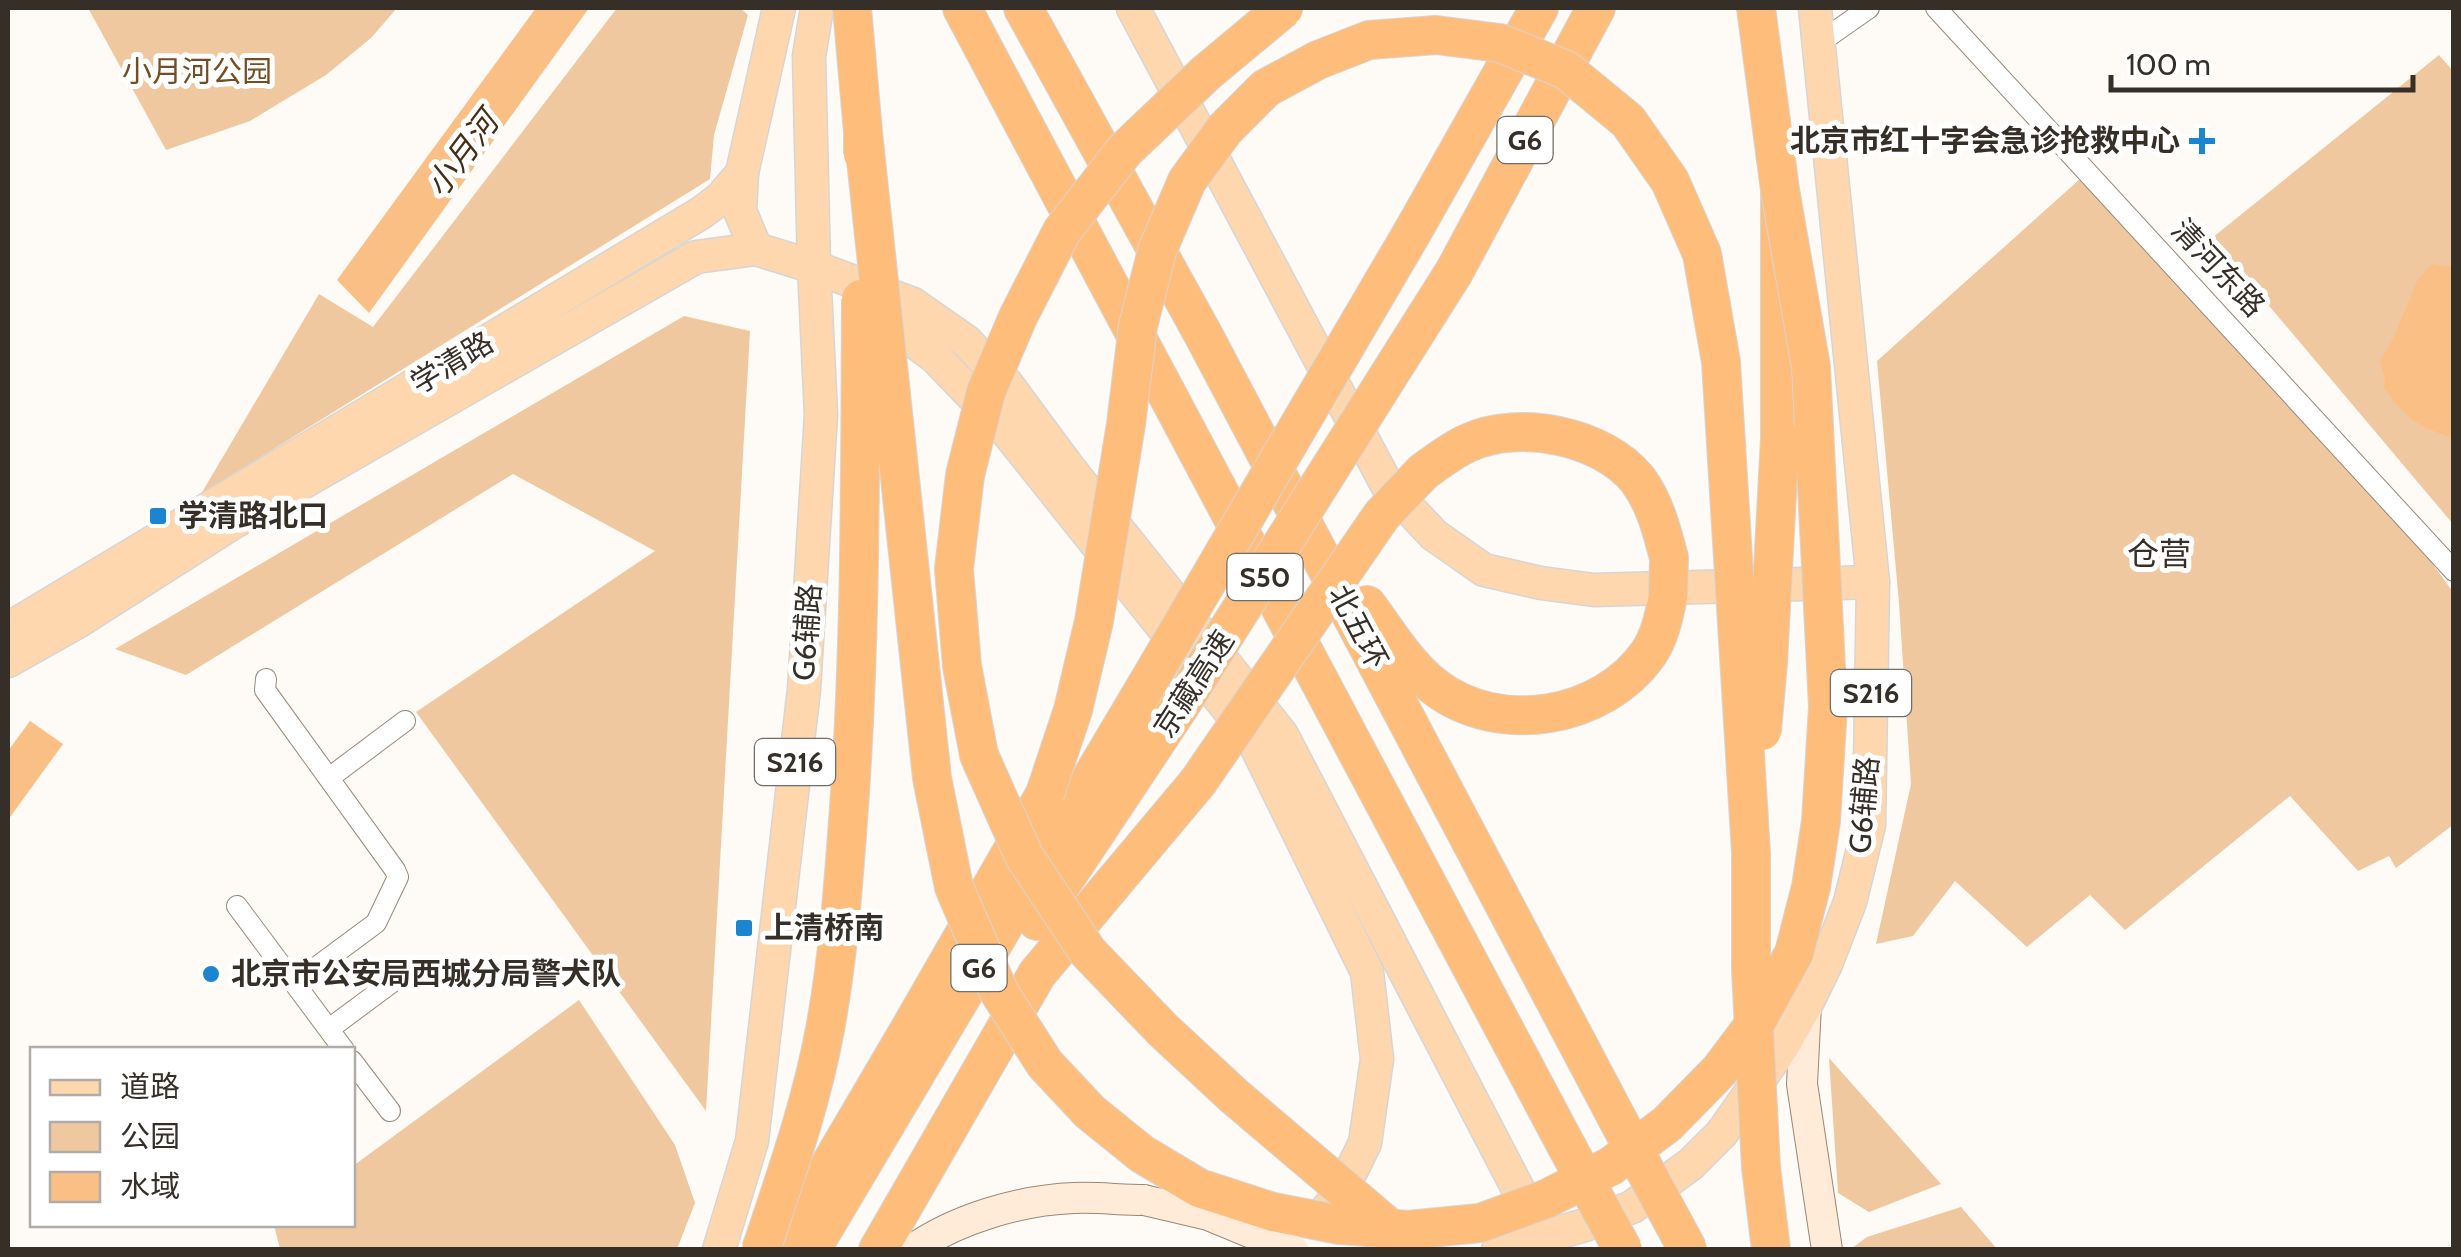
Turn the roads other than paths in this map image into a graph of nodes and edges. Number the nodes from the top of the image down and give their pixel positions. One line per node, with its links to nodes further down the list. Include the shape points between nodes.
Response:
1 (779, 8): 16 (main road)
2 (817, 8): 19 (main road, G6辅路 / S216, via 809,56)
3 (852, 8): 15 (highway, bridge)
4 (962, 8): 48 (highway, 北五环 / S50, bridge)
5 (1024, 8): 20 (highway, 北五环 / S50)
6 (1133, 8): 22 (main road, via 1387,484 1434,535 1484,570 1594,590)
7 (1284, 8): 46 (highway, bridge, via 1125,150 1062,231 1018,317 986,392 965,474 954,568 962,666 980,755 1024,856 1088,952 1234,1096)
8 (1539, 8): 41 (highway, 京藏高速 / G6, bridge)
9 (1596, 8): 42 (highway, 京藏高速 / G6, bridge, via 1454,272 1020,946)
10 (1756, 8): 17 (highway)
11 (1815, 8): 14 (main road, G6辅路 / S216)
12 (1869, 8): 14 (street)
13 (1936, 8): 21 (street, 清河东路)
14 (1819, 43): 22 (main road, G6辅路 / S216)
15 (863, 132): 17 (highway, bridge, via 932,778 954,887 998,992 1046,1064 1090,1112 1199,1188 1273,1212 1408,1230 1480,1223 1546,1200 1611,1166 1667,1124 1720,1070 1794,953 1812,887 1828,707 1811,367); 39 (highway, bridge, via 858,614 841,925 800,1134)
16 (742, 173): 18 (main road, via 740,210); 23 (main road, 学清路, via 701,213)
17 (1780, 190): 28 (highway, bridge, via 1780,438)
18 (756, 249): 19 (main road, 学清路); 24 (main road, 学清路, via 696,258 234,522)
19 (814, 267): 37 (main road, 学清路, via 912,304 966,341 1282,736); 38 (main road, G6辅路 / S216, via 822,415 804,688 752,1141); 45 (main road, via 934,357 1008,433 1254,740 1337,908 1367,972 1377,1059 1365,1144 1339,1196)
20 (1204, 336): 43 (highway, bridge, via 1366,603 1436,688 1503,715 1577,707 1604,695 1648,654 1662,625 1669,558 1662,528 1636,478 1613,457 1553,433 1502,434 1469,442 1423,472 1382,516 1198,782 1037,974); 49 (highway, 北五环 / S50, bridge)
21 (2454, 571)
22 (1872, 582): 32 (main road, G6辅路 / S216, via 1869,825 1850,902)
23 (8, 629)
24 (8, 661)
25 (266, 679): 27 (street, via 265,690)
26 (405, 721): 27 (street)
27 (328, 778): 31 (street, via 398,876 376,922)
28 (1751, 854): 40 (highway, bridge, via 1721,362 1702,254 1670,181 1628,120 1566,70 1500,44 1436,35 1368,40 1318,60 1266,88 1187,180 1138,326 1094,621 1045,794); 50 (highway, bridge, via 1751,970)
29 (238, 906): 31 (street)
30 (403, 974): 33 (street)
31 (295, 983): 33 (street)
32 (1806, 1005): 37 (main road, G6辅路 / S216, via 1722,1133 1691,1164 1632,1208); 51 (street, via 1802,1084)
33 (329, 1029): 34 (street)
34 (342, 1047)
35 (355, 1064): 36 (street)
36 (390, 1111)
37 (1543, 1237): 47 (main road, G6辅路 / S216)
38 (719, 1250)
39 (761, 1250)
40 (780, 1250)
41 (812, 1250)
42 (841, 1250)
43 (878, 1250)
44 (912, 1250): 45 (street, bridge, via 999,1210 1072,1198 1144,1200 1208,1215)
45 (1290, 1250)
46 (1415, 1250)
47 (1498, 1250)
48 (1624, 1250)
49 (1688, 1250)
50 (1771, 1250)
51 (1827, 1250)

